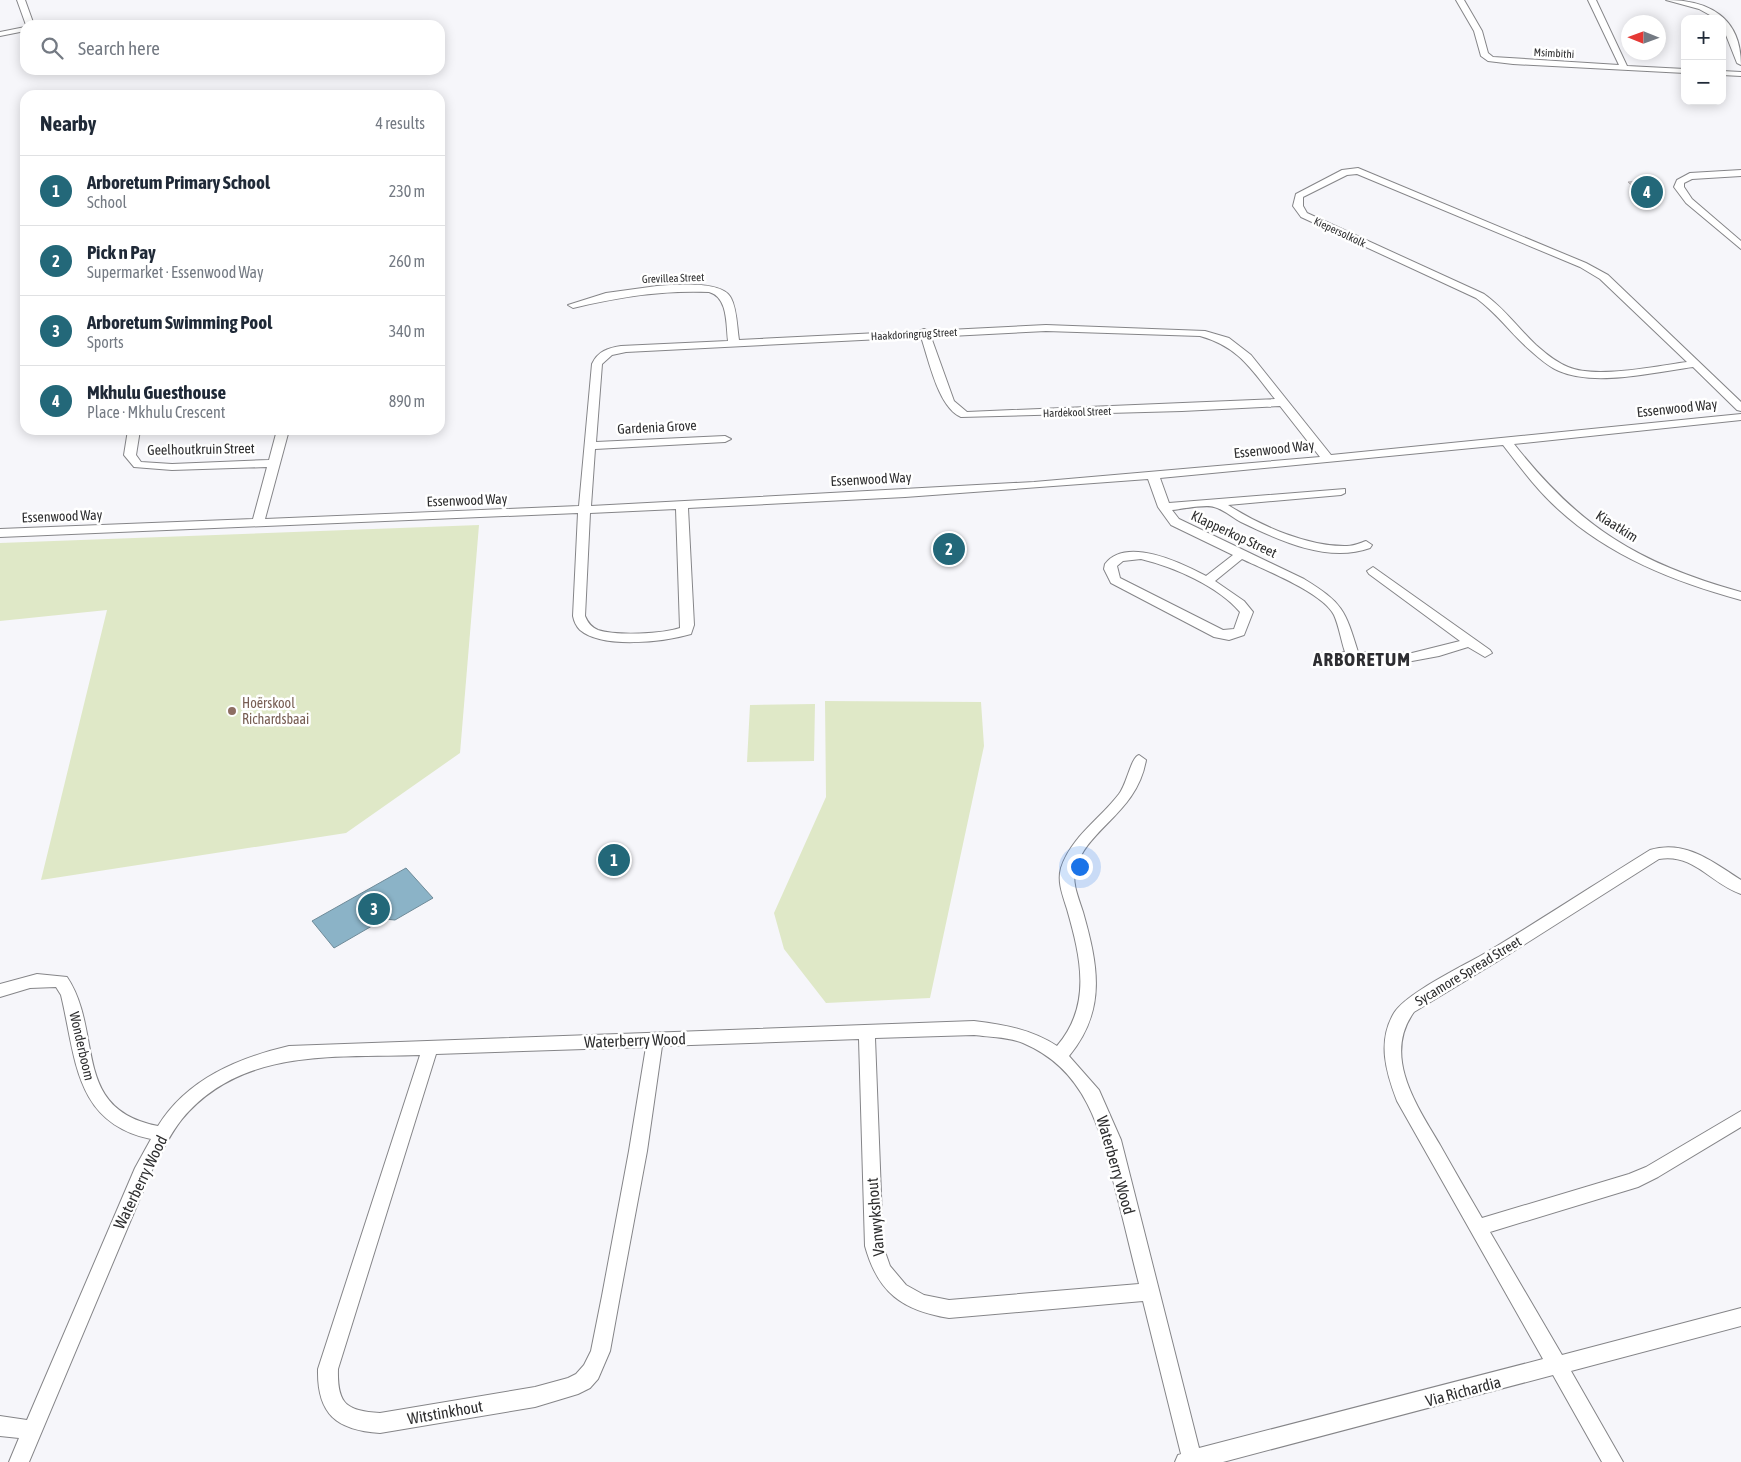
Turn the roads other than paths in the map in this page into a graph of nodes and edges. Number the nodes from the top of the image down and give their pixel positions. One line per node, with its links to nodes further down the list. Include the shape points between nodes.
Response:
1 (22, 0): 5 (street)
2 (1460, 0): 9 (street, Msimbithi, via 1478,32 1482,51 1491,59)
3 (1592, 0): 9 (street)
4 (1670, 0): 8 (street, via 1700,6 1720,15 1727,24)
5 (28, 20)
6 (20, 30): 7 (street)
7 (0, 34)
8 (1741, 63)
9 (1624, 68): 10 (street, Msimbithi)
10 (1681, 71)
11 (1726, 73): 12 (street)
12 (1741, 74)
13 (1741, 173): 14 (street, via 1690,176 1680,182 1679,187 1689,201)
14 (1741, 246)
15 (572, 305): 17 (street, Grevillea Street, via 596,297 634,292 709,289 721,292 727,300)
16 (924, 332): 17 (street, Haakdoringrug Street); 19 (street, Haakdoringrug Street, via 1070,328 1201,333 1239,348); 19 (street, Hardekool Street, via 949,402 965,415)
17 (734, 343): 26 (street, Haakdoringrug Street, via 626,348 612,350 602,356 597,364)
18 (1695, 364): 18 (street, Kiepersolkolk, via 1604,277 1438,203 1358,171 1345,172 1300,196 1298,206 1304,215 1490,302 1544,358 1564,370 1584,375); 20 (street, Kiepersolkolk)
19 (1284, 402): 27 (street, Haakdoringrug Street)
20 (1741, 408)
21 (1741, 416): 25 (street, Essenwood Way)
22 (133, 435): 28 (street, Geelhoutkruin Street, via 130,455 138,465)
23 (281, 435): 28 (street, Geelhoutkruin Street)
24 (725, 439): 26 (street, Gardenia Grove)
25 (1505, 440): 27 (street, Essenwood Way); 41 (street, Kiaatkim, via 1545,489 1594,531 1656,565)
26 (591, 446): 34 (street, Haakdoringrug Street)
27 (1327, 458): 29 (street, Essenwood Way)
28 (274, 463): 35 (street, Geelhoutkruin Street)
29 (1153, 476): 32 (street, Essenwood Way); 33 (street, Klapperkop Street)
30 (1341, 491): 31 (street)
31 (1217, 503): 33 (street); 37 (street, via 1248,522 1315,545 1348,550)
32 (682, 505): 34 (street, Essenwood Way); 34 (street, Haakdoringrug Street, via 688,625 686,631 676,634 601,636 581,626)
33 (1164, 507): 38 (street, Klapperkop Street, via 1170,517 1183,527)
34 (584, 509): 35 (street, Essenwood Way)
35 (258, 522): 36 (street, Essenwood Way)
36 (0, 534)
37 (1366, 545)
38 (1240, 554): 40 (street); 45 (street, Klapperkop Street, via 1300,582 1336,609)
39 (1373, 571): 42 (street)
40 (1207, 581): 40 (street, via 1154,557 1141,555 1120,558 1111,564 1110,570 1115,580 1127,588 1220,634 1236,634 1246,609)
41 (1741, 596)
42 (1470, 642): 43 (street); 45 (street, via 1426,656)
43 (1485, 653)
44 (1325, 656): 45 (street)
45 (1353, 656)
46 (1139, 760): 52 (street, via 1135,779 1126,794 1074,855 1068,869 1069,892 1084,948 1090,991 1086,1013 1076,1034)
47 (1741, 888): 55 (street, Sycamore Spread Street, via 1687,855 1672,851 1655,854 1408,1007 1400,1016 1391,1055 1398,1085)
48 (0, 991): 54 (street, Wonderboom, via 21,983 46,979 61,981 69,993 90,1083 101,1104 118,1120 135,1128)
49 (867, 1031): 50 (street, Waterberry Wood); 52 (street, Waterberry Wood, via 955,1028 999,1031 1033,1041); 56 (street, Vanwykshout, via 874,1246 877,1261 900,1292 930,1307 949,1309)
50 (655, 1040): 51 (street, Waterberry Wood); 51 (street, Witstinkhout, via 609,1306 600,1352 591,1372 571,1388 535,1397 380,1423 362,1423 349,1419 332,1404 327,1384 328,1369)
51 (430, 1048): 54 (street, Waterberry Wood, via 289,1053 266,1057 220,1077 197,1094 176,1114)
52 (1058, 1056): 56 (street, Waterberry Wood, via 1084,1084 1099,1107 1112,1140)
53 (1741, 1118): 55 (street, via 1632,1181)
54 (163, 1134): 60 (street, Waterberry Wood, via 144,1168)
55 (1477, 1228): 58 (street, Sycamore Spread Street)
56 (1150, 1292): 61 (street, Waterberry Wood)
57 (1741, 1317): 58 (street, Via Richardia)
58 (1557, 1366): 61 (street, Via Richardia); 63 (street, Sycamore Spread Street)
59 (0, 1426): 60 (street)
60 (32, 1430): 62 (street, Waterberry Wood)
61 (1190, 1461)
62 (19, 1462)
63 (1613, 1462)

